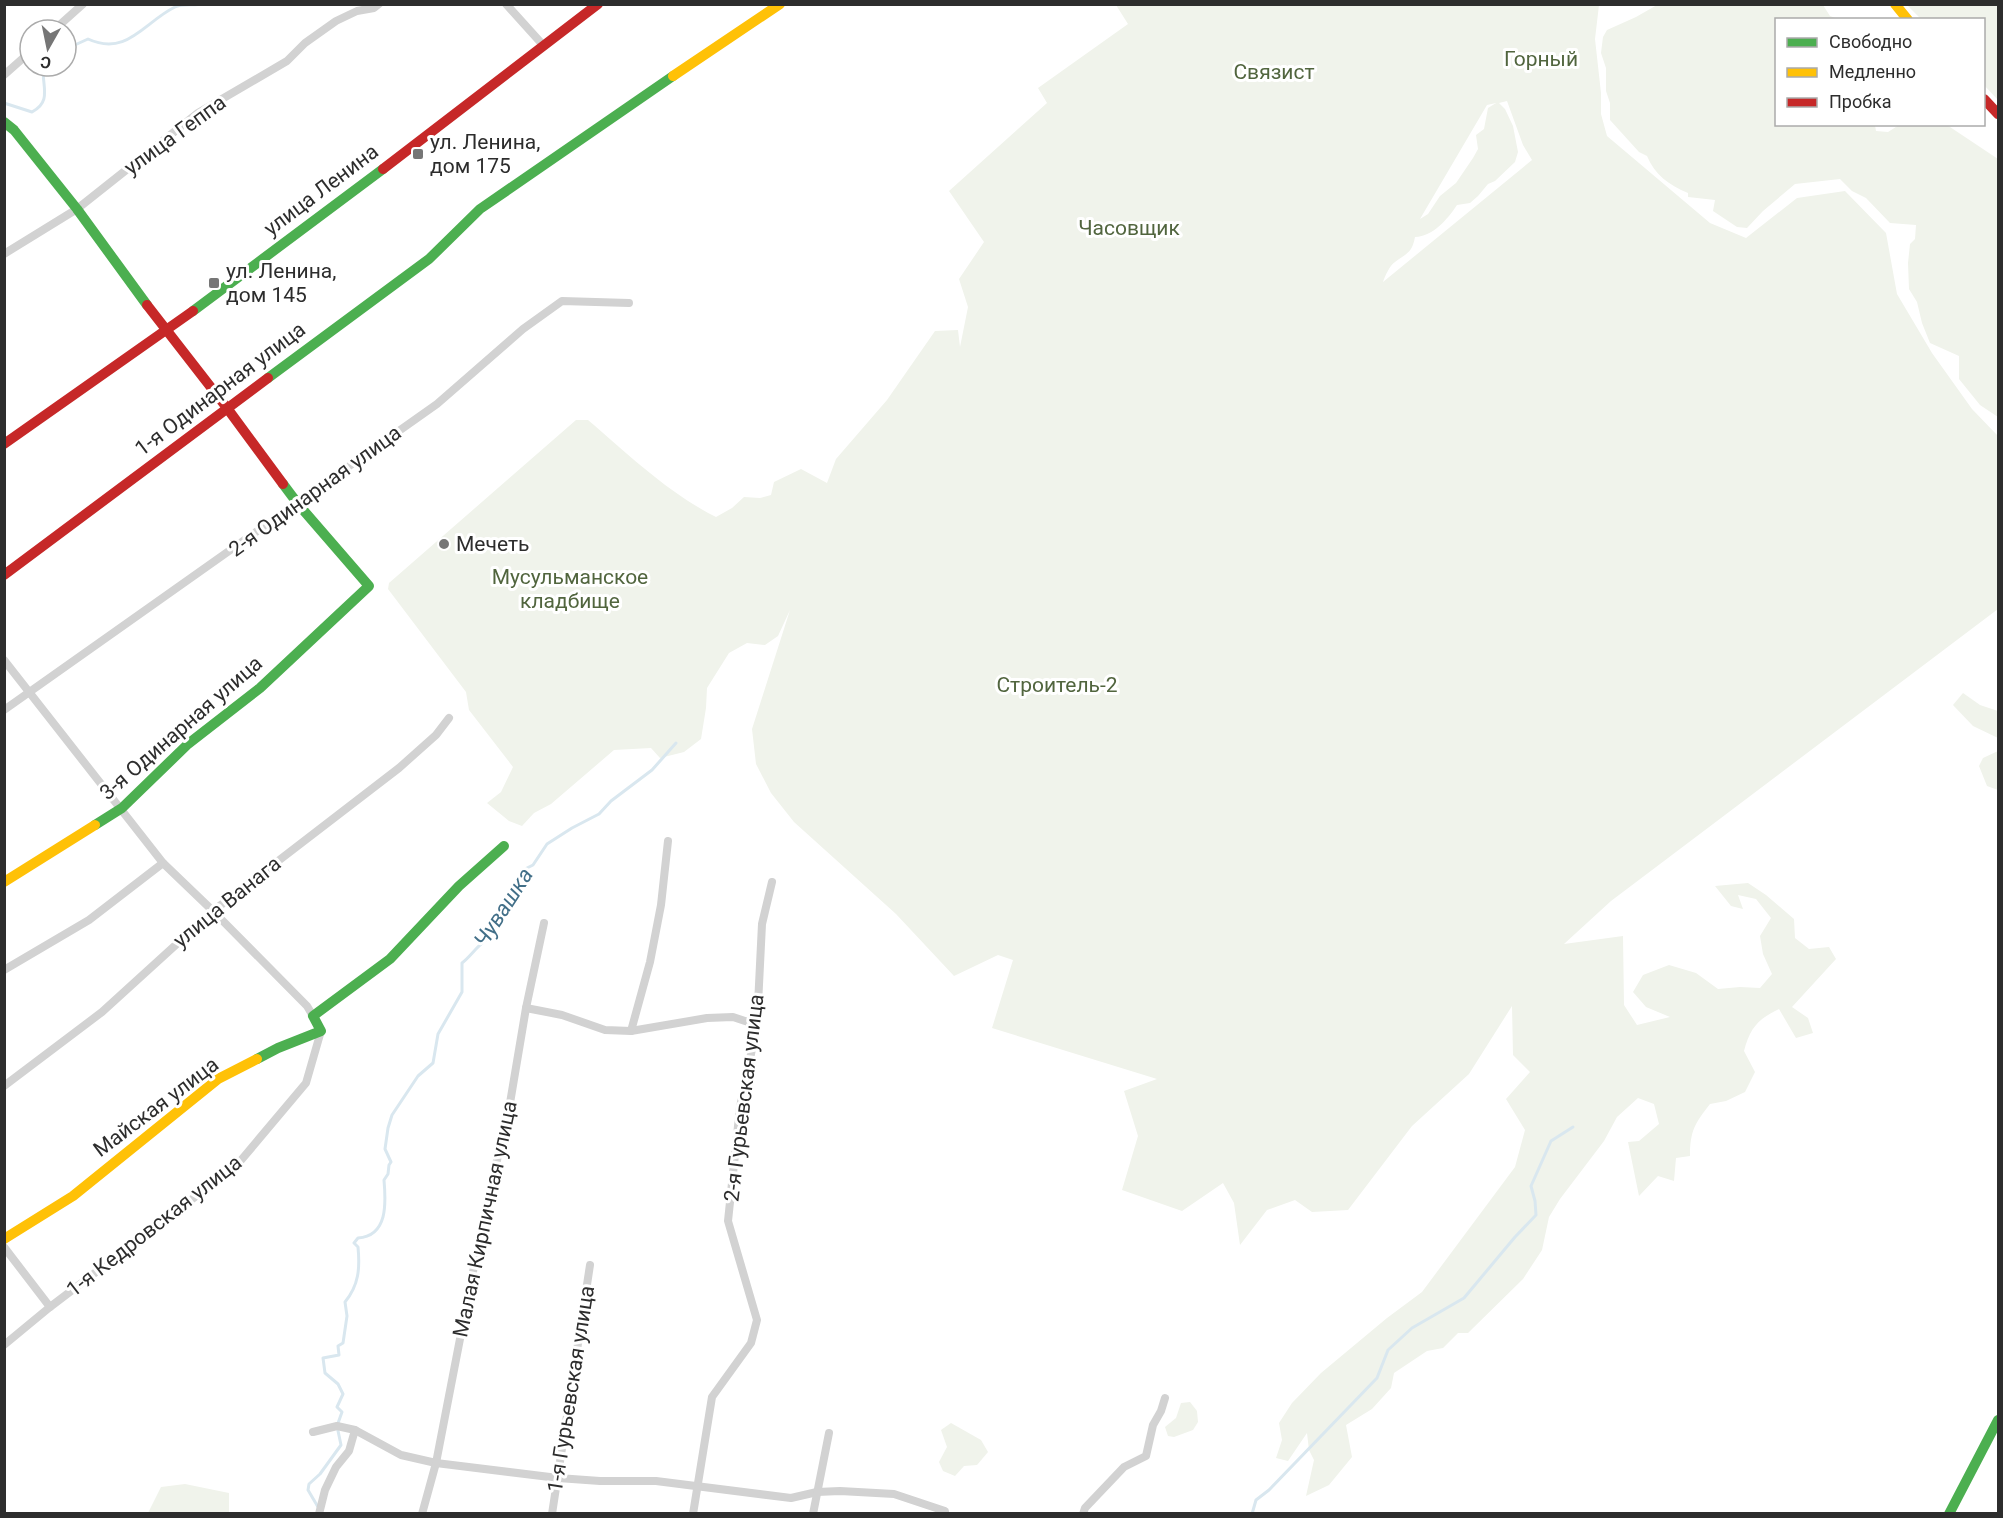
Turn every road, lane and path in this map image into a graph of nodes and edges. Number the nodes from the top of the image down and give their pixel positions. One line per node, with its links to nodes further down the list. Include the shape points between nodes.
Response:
1 (83, 4): 7 (street)
2 (380, 4): 16 (street, улица Геппа, via 336,21 287,61 198,113)
3 (506, 4): 9 (street)
4 (598, 4): 9 (street, улица Ленина)
5 (780, 4): 20 (street, 1-я Одинарная улица, via 480,209 429,259)
6 (1895, 4): 8 (street)
7 (67, 18)
8 (1906, 18)
9 (543, 45): 19 (street, улица Ленина)
10 (18, 63): 11 (street)
11 (4, 75)
12 (1985, 101): 13 (street)
13 (1998, 114)
14 (4, 122): 15 (street)
15 (9, 131): 16 (street)
16 (77, 208): 17 (street, улица Геппа); 19 (street)
17 (4, 255)
18 (629, 303): 22 (street, 2-я Одинарная улица, via 562,302 523,329 437,404)
19 (165, 331): 20 (street); 21 (street, улица Ленина)
20 (226, 408): 22 (street); 23 (street, 1-я Одинарная улица)
21 (4, 444)
22 (298, 504): 25 (street, 2-я Одинарная улица); 28 (street, 3-я Одинарная улица, via 369,586 260,688 188,744)
23 (4, 575)
24 (4, 660): 25 (street)
25 (30, 694): 26 (street, 2-я Одинарная улица); 28 (street)
26 (4, 710)
27 (449, 718): 34 (street, улица Ванага, via 399,768)
28 (122, 808): 31 (street); 32 (street, 3-я Одинарная улица)
29 (668, 841): 41 (street, via 657,927)
30 (504, 846): 38 (street, via 459,886 390,958)
31 (163, 863): 34 (street); 36 (street, via 89,920)
32 (4, 882)
33 (772, 882): 39 (street, 2-я Гурьевская улица, via 762,924)
34 (213, 911): 38 (street); 42 (street, улица Ванага, via 102,1012)
35 (544, 923): 37 (street, Малая Кирпичная улица)
36 (4, 970)
37 (526, 1008): 41 (street, via 605,1030); 53 (street, Малая Кирпичная улица)
38 (313, 1016): 40 (street)
39 (757, 1025): 41 (street, via 733,1017 707,1018); 55 (street, 2-я Гурьевская улица, via 740,1107 728,1221 757,1320 750,1343 712,1397)
40 (321, 1031): 43 (street, Майская улица, via 218,1079 73,1196); 46 (street, 1-я Кедровская улица, via 306,1083 237,1165)
41 (631, 1031)
42 (4, 1086)
43 (4, 1239)
44 (4, 1247): 46 (street)
45 (590, 1265): 54 (street, 1-я Гурьевская улица)
46 (50, 1307): 47 (street, 1-я Кедровская улица)
47 (4, 1345)
48 (1165, 1398): 63 (street, via 1146,1456 1124,1467)
49 (1998, 1420): 64 (street)
50 (355, 1430): 51 (street, via 337,1426); 53 (street, via 401,1455); 58 (street, via 348,1451 325,1490)
51 (313, 1432)
52 (829, 1433): 56 (street)
53 (436, 1463): 54 (street); 59 (street, Малая Кирпичная улица)
54 (558, 1478): 55 (street, via 656,1481); 60 (street, 1-я Гурьевская улица)
55 (698, 1487): 56 (street, via 791,1498); 61 (street, 2-я Гурьевская улица)
56 (818, 1492): 57 (street, via 894,1494); 62 (street)
57 (945, 1512)
58 (319, 1514)
59 (422, 1514)
60 (552, 1514)
61 (693, 1514)
62 (813, 1514)
63 (1083, 1514)
64 (1949, 1514)

